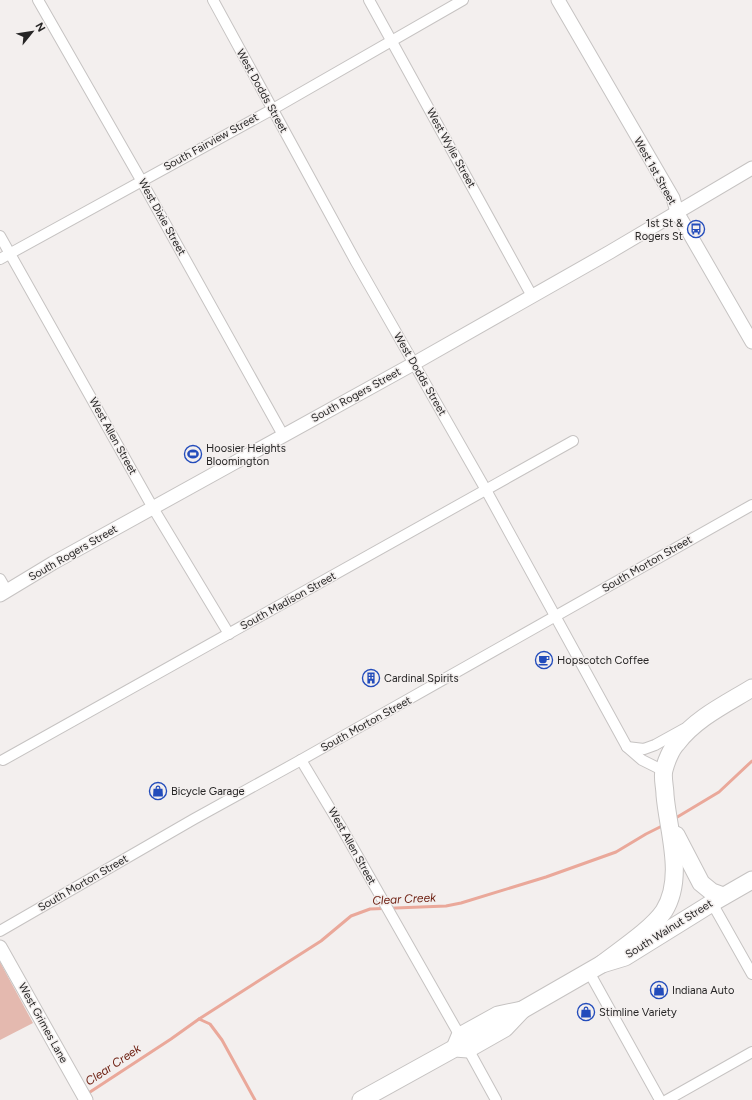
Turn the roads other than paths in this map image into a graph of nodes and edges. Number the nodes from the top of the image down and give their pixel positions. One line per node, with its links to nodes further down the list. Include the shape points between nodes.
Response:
1 (38, 0): 9 (street, West Dixie Street)
2 (213, 0): 7 (street, West Dodds Street)
3 (369, 0): 6 (street, West Wylie Street)
4 (463, 0): 6 (street, South Fairview Street)
5 (558, 0): 10 (street, West 1st Street, via 673,198)
6 (391, 41): 7 (street, South Fairview Street); 14 (street, West Wylie Street)
7 (273, 109): 9 (street, South Fairview Street); 16 (street, West Dodds Street)
8 (752, 168): 10 (street, South Rogers Street)
9 (141, 180): 12 (street, South Fairview Street); 17 (street, West Dixie Street)
10 (677, 212): 14 (street, South Rogers Street); 15 (street, West 1st Street)
11 (0, 236): 12 (street, West Allen Street)
12 (10, 254): 13 (street, South Fairview Street); 21 (street, West Allen Street)
13 (0, 259)
14 (532, 296): 16 (street, South Rogers Street)
15 (752, 342)
16 (413, 364): 17 (street, South Rogers Street); 19 (street, West Dodds Street)
17 (283, 435): 21 (street, South Rogers Street)
18 (573, 441): 19 (street, South Madison Street)
19 (486, 490): 24 (street, West Dodds Street); 25 (street, South Madison Street)
20 (752, 504): 24 (street, South Morton Street)
21 (153, 508): 23 (street, South Rogers Street); 25 (street, West Allen Street)
22 (0, 579): 23 (street)
23 (3, 593)
24 (555, 617): 28 (street, West Dodds Street); 30 (street, South Morton Street)
25 (229, 634): 29 (street, South Madison Street)
26 (752, 688): 27 (main road)
27 (697, 722): 28 (street, via 655,745 644,749); 31 (main road, via 676,744)
28 (627, 748): 31 (street, West Dodds Street, via 642,760)
29 (3, 760)
30 (302, 760): 35 (street, South Morton Street); 39 (street, West Allen Street)
31 (664, 771): 32 (main road, via 667,809)
32 (676, 844): 34 (main road, via 701,883 705,898 708,901); 37 (main road, via 674,877 664,910 653,924)
33 (752, 880): 34 (main road, South Walnut Street)
34 (717, 900): 37 (main road, South Walnut Street, via 625,957); 38 (street)
35 (0, 931)
36 (0, 947): 41 (street, West Grimes Lane)
37 (595, 968): 39 (main road, South Walnut Street, via 522,1010 498,1016); 44 (street)
38 (752, 974)
39 (461, 1044): 42 (main road, South Walnut Street); 43 (street, West Allen Street)
40 (752, 1052): 45 (street)
41 (86, 1100)
42 (361, 1100)
43 (496, 1100)
44 (660, 1100)
45 (667, 1100)

